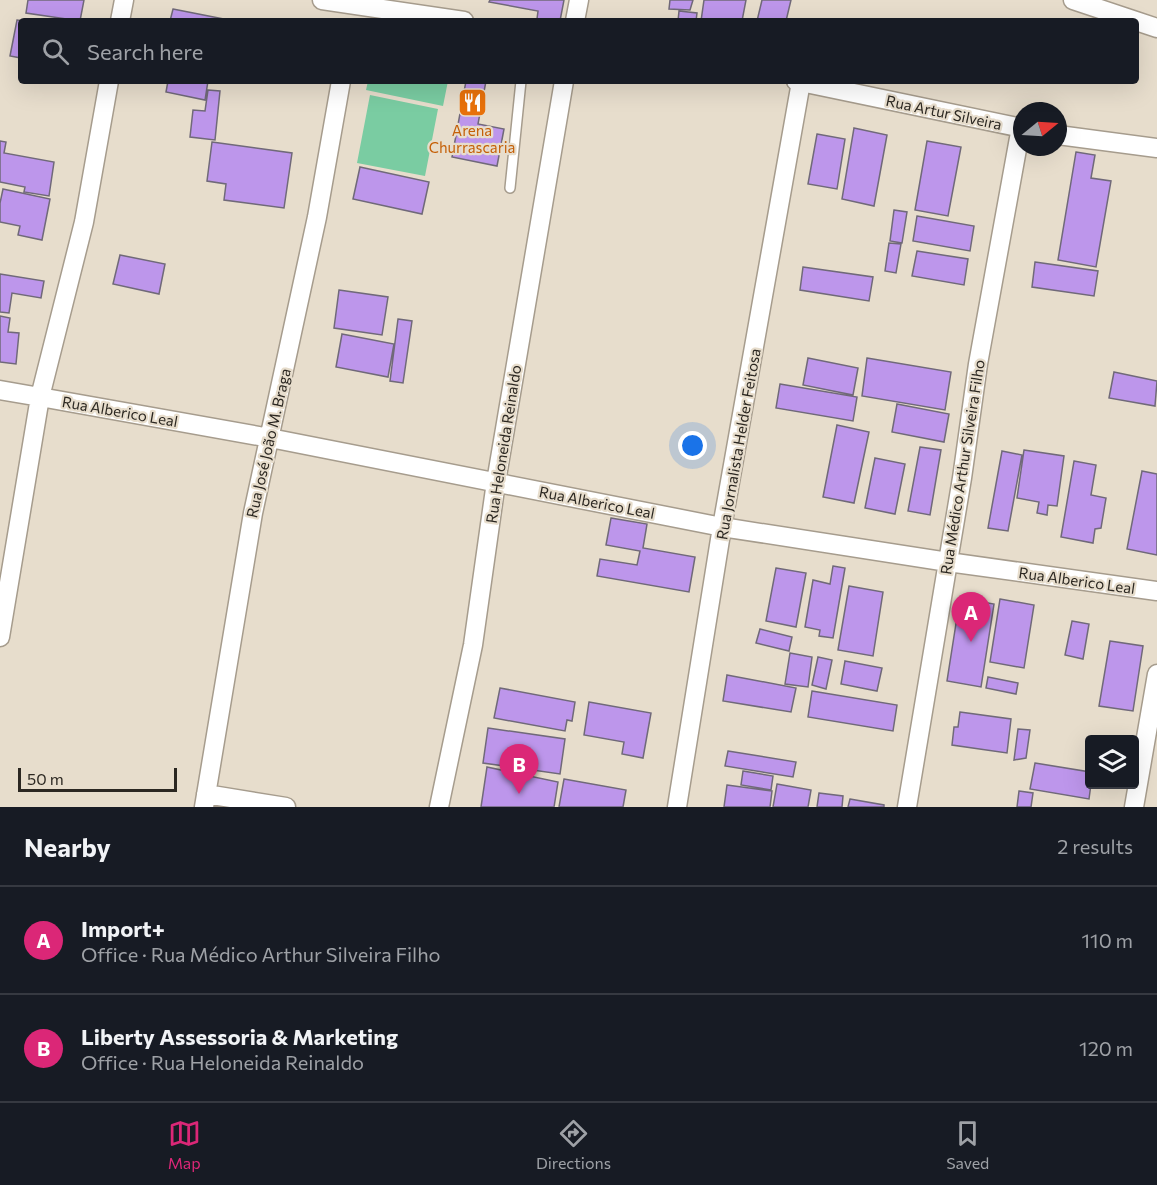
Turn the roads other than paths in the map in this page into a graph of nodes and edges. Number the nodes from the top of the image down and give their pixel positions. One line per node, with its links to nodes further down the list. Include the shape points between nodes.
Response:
1 (124, 0): 6 (street)
2 (322, 0): 5 (street)
3 (579, 0): 8 (street)
4 (1073, 0): 9 (street)
5 (353, 9): 7 (street)
6 (121, 18)
7 (436, 18)
8 (575, 18)
9 (1127, 18)
10 (1139, 22): 11 (street)
11 (1157, 28)
12 (109, 84): 24 (street, via 84,222)
13 (340, 84): 25 (street, Rua José João M. Braga)
14 (520, 84): 22 (lane)
15 (563, 84): 26 (street, Rua Heloneida Reinaldo)
16 (798, 84): 27 (street, Rua Jornalista Helder Feitosa)
17 (813, 84): 18 (street, Rua Artur Silveira)
18 (1013, 126)
19 (1067, 136): 20 (street)
20 (1157, 148)
21 (1016, 156): 28 (street, Rua Médico Arthur Silveira Filho, via 978,364)
22 (510, 188)
23 (0, 390): 24 (street, Rua Alberico Leal)
24 (40, 397): 25 (street, Rua Alberico Leal); 30 (street)
25 (270, 438): 26 (street, Rua Alberico Leal); 32 (street, Rua José João M. Braga, via 238,592)
26 (496, 482): 27 (street, Rua Alberico Leal); 34 (street, Rua Heloneida Reinaldo, via 473,645)
27 (722, 527): 28 (street, Rua Alberico Leal); 35 (street, Rua Jornalista Helder Feitosa)
28 (948, 562): 29 (street, Rua Alberico Leal); 36 (street, Rua Médico Arthur Silveira Filho)
29 (1157, 591)
30 (0, 637)
31 (1157, 674): 37 (street)
32 (205, 801): 33 (street)
33 (286, 807)
34 (439, 807)
35 (677, 807)
36 (907, 807)
37 (1134, 807)

